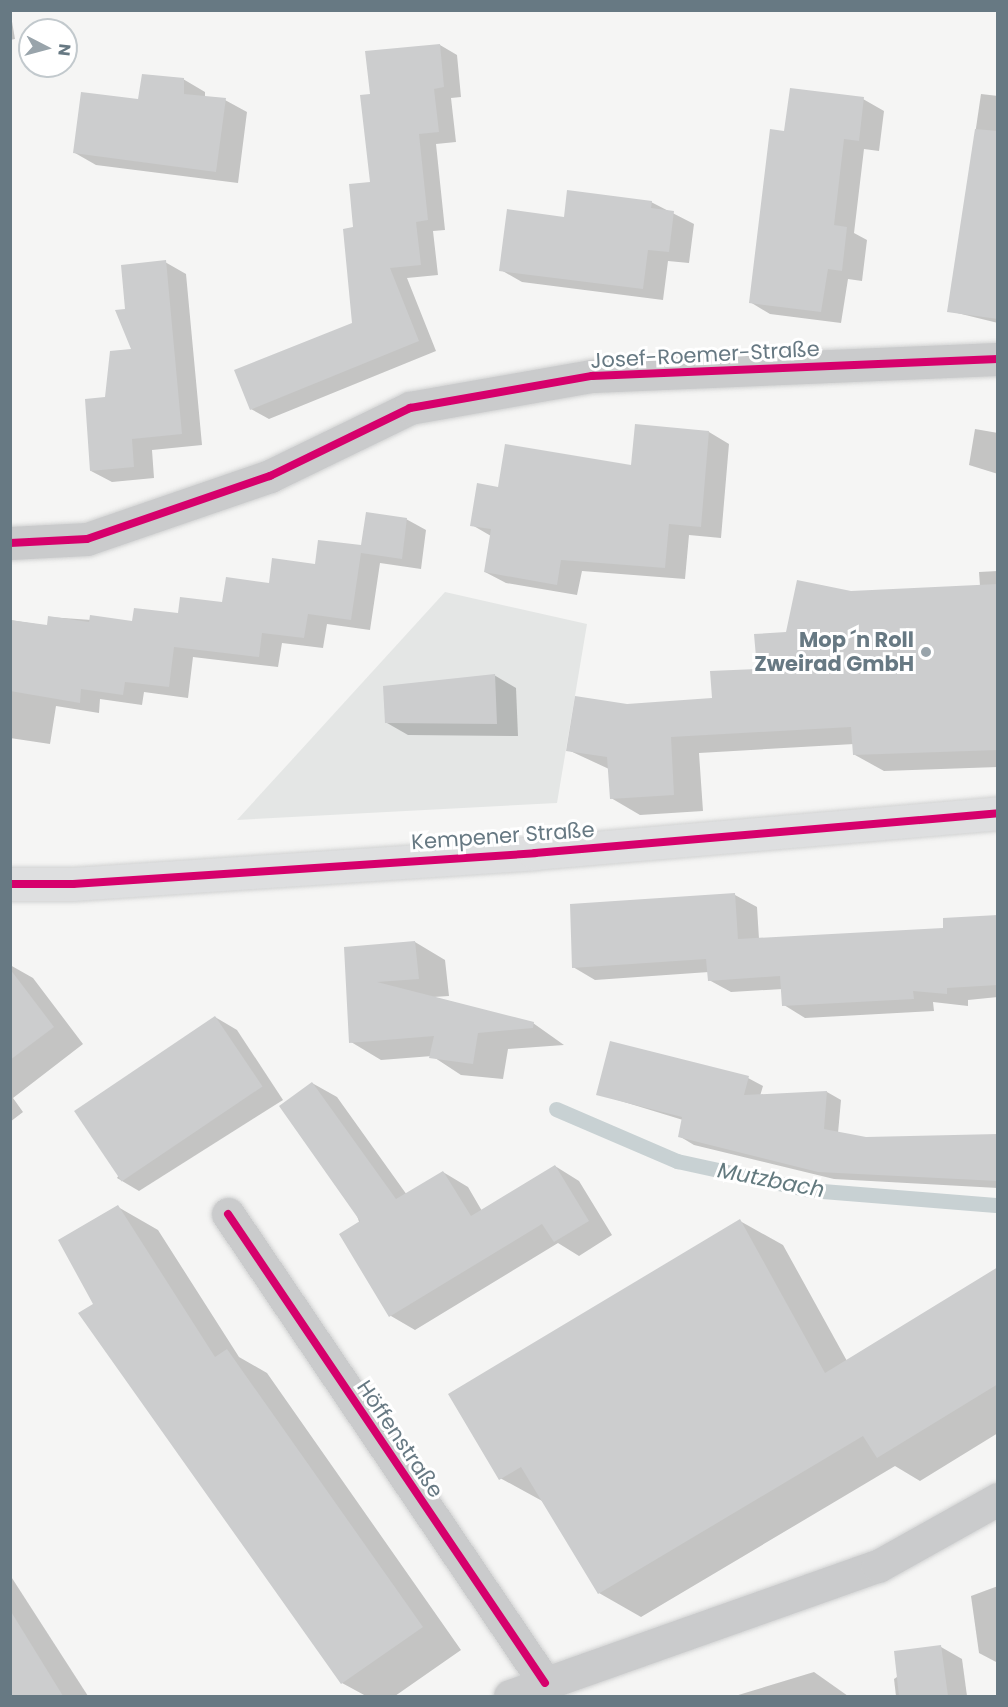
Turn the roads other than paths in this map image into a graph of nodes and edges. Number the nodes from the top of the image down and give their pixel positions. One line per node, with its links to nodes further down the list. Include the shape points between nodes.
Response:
1 (998, 359): 2 (street, Josef-Roemer-Straße, via 592,376 410,408 270,476 87,539)
2 (10, 543)
3 (998, 813): 4 (main road, Kempener Straße, via 523,853 73,884)
4 (10, 884)
5 (228, 1214): 7 (street, Höffenstraße)
6 (998, 1499): 7 (street, via 878,1566)
7 (545, 1683): 8 (street)
8 (510, 1696)

